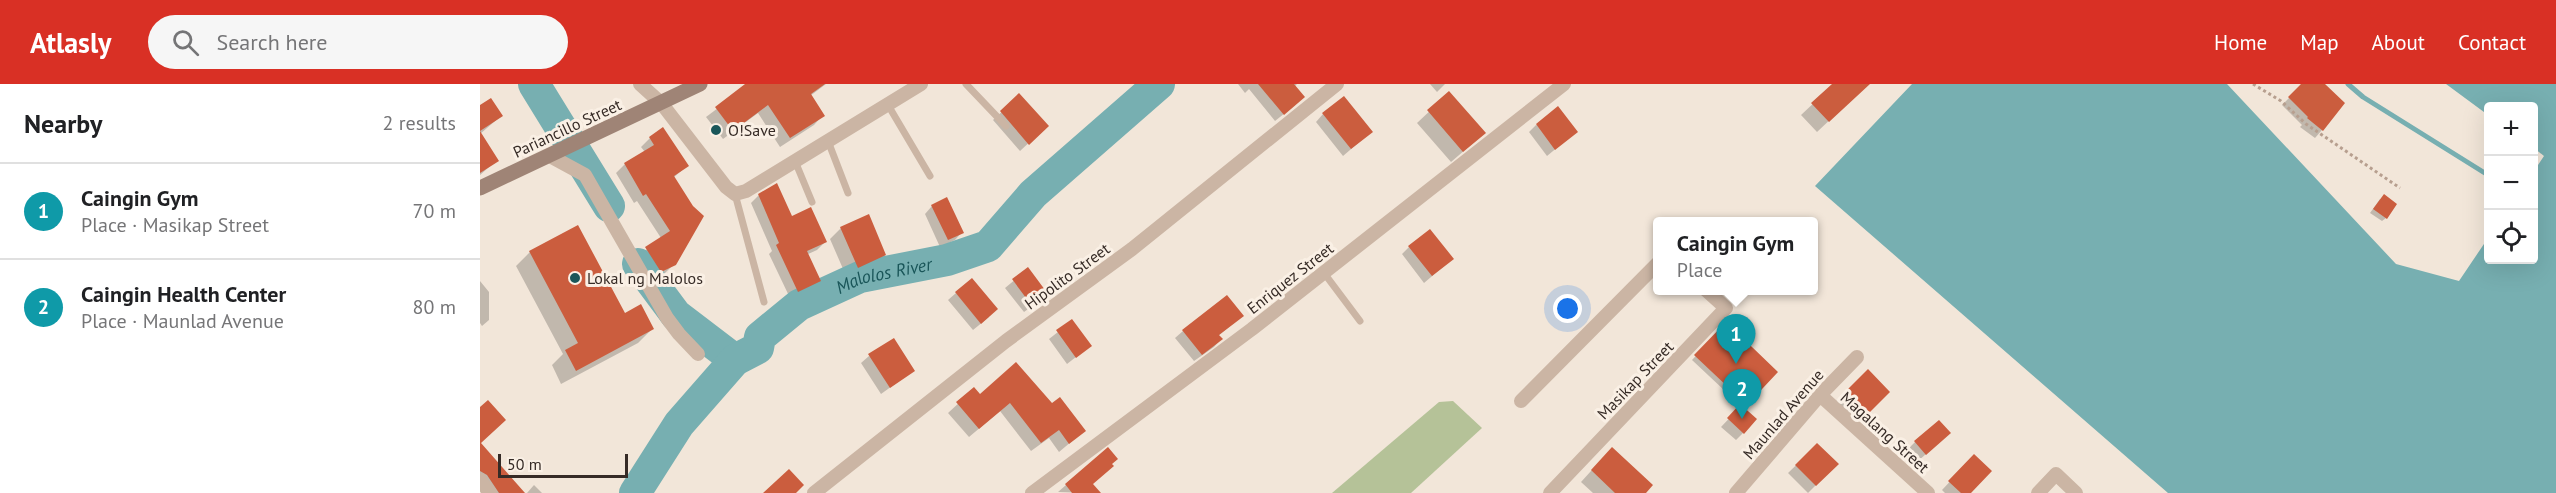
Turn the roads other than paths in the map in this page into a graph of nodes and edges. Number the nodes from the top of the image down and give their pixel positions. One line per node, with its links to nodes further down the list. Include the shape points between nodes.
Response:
1 (640, 84): 7 (street)
2 (700, 84): 7 (main road, Pariancillo Street)
3 (921, 84): 8 (street)
4 (966, 84): 9 (lane)
5 (1337, 84): 30 (street, Hipolito Street, via 1132,249 1006,341)
6 (1564, 84): 19 (street, Enriquez Street)
7 (662, 104): 11 (main road, Pariancillo Street); 16 (street)
8 (888, 105): 10 (street); 13 (lane)
9 (1006, 126)
10 (828, 141): 12 (street); 15 (lane)
11 (553, 154): 14 (main road, Pariancillo Street); 23 (street, via 585,176 667,318)
12 (795, 161): 16 (street); 17 (lane)
13 (930, 176)
14 (480, 188)
15 (848, 192)
16 (735, 194): 21 (lane)
17 (812, 202)
18 (1653, 268): 26 (street)
19 (1324, 273): 22 (lane); 31 (street, Enriquez Street)
20 (1711, 295): 32 (street, Masikap Street, via 1726,308)
21 (764, 302)
22 (1360, 321)
23 (698, 354)
24 (1857, 357): 25 (street, Maunlad Avenue)
25 (1820, 395): 28 (street, Maunlad Avenue); 33 (street, Magalang Street)
26 (1521, 401)
27 (480, 480): 29 (street)
28 (1739, 492)
29 (490, 493)
30 (814, 493)
31 (1032, 493)
32 (1550, 493)
33 (1928, 493)
34 (2038, 493): 35 (street, via 2056,474)
35 (2076, 493)

